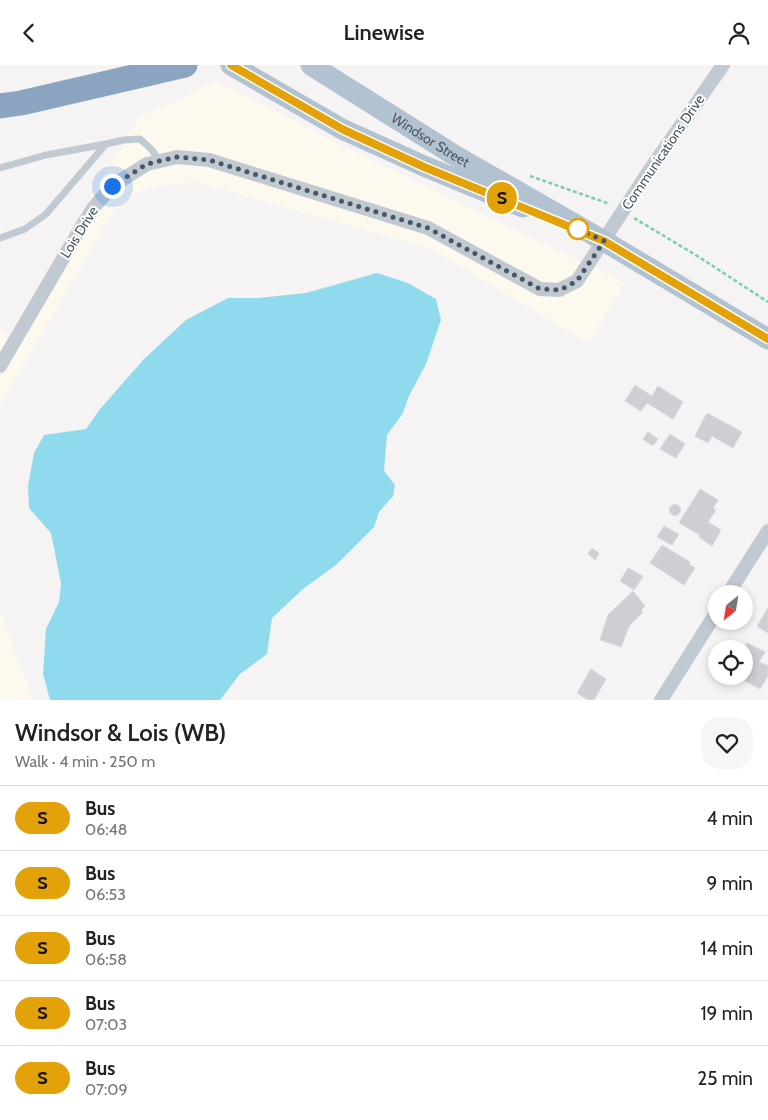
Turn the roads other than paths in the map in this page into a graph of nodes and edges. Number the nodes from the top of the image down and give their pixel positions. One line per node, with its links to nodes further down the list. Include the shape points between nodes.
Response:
1 (136, 65): 6 (highway)
2 (185, 65): 6 (highway)
3 (231, 65): 12 (main road, Windsor Street, via 342,129 424,167)
4 (311, 65): 12 (main road, Windsor Street, via 454,155)
5 (723, 65): 12 (street, Communications Drive)
6 (104, 83): 7 (highway)
7 (0, 106)
8 (106, 144): 9 (lane, via 140,139); 10 (lane, via 46,155); 11 (lane, via 46,214 25,229)
9 (160, 161): 12 (street, Lois Drive, via 177,157 209,160 428,228 540,289 560,290 577,281); 14 (street, Lois Drive, via 147,164 112,186 94,207)
10 (0, 168)
11 (0, 238)
12 (604, 241): 13 (main road, Windsor Street)
13 (768, 339)
14 (0, 366)
15 (768, 531): 16 (street)
16 (734, 585)
17 (708, 626): 18 (street)
18 (661, 700)

